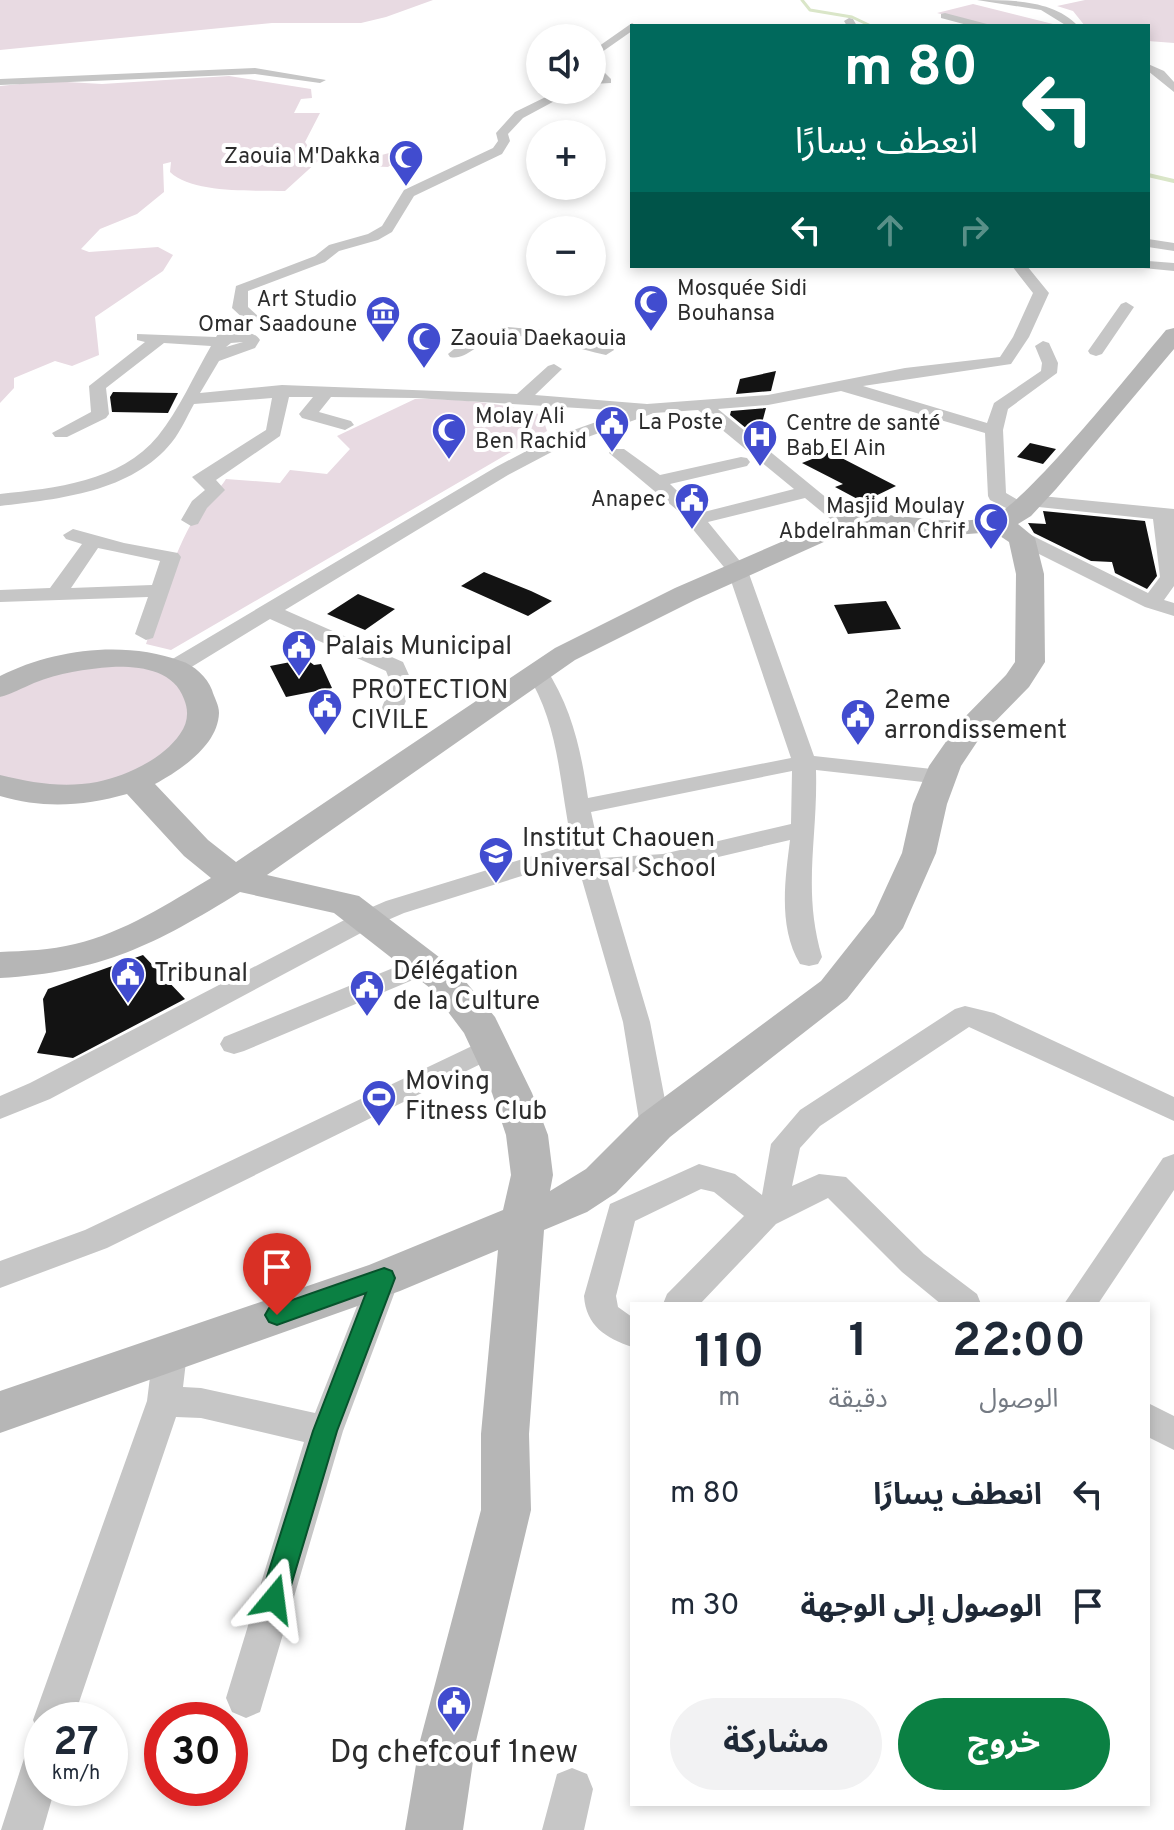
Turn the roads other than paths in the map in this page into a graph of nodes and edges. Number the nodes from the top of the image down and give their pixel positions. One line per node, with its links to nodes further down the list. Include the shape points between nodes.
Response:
1 (982, 0): 4 (street, via 1054,11)
2 (945, 16): 3 (street)
3 (975, 24)
4 (1072, 24)
5 (630, 26): 6 (street)
6 (606, 45)
7 (1150, 68): 10 (street)
8 (320, 80): 9 (street, via 255,71)
9 (0, 82)
10 (1174, 89)
11 (541, 104): 18 (street, via 519,115 502,133 498,151 409,193 387,229 241,289 240,308)
12 (1150, 243): 13 (street)
13 (1174, 247)
14 (1150, 265): 15 (street)
15 (1174, 267)
16 (1021, 268): 27 (street, via 1041,293 1005,361)
17 (1126, 307): 24 (street)
18 (252, 318)
19 (1174, 335): 45 (street)
20 (136, 336): 21 (street)
21 (158, 340): 30 (street, via 223,341); 36 (street, via 97,386 97,418)
22 (1043, 346): 35 (street, via 1049,373 1000,407)
23 (606, 350): 25 (street, via 536,334 507,334 475,339)
24 (1096, 351)
25 (456, 354)
26 (554, 369): 31 (street)
27 (842, 386): 32 (street); 35 (street)
28 (282, 390): 29 (street); 30 (street); 46 (street, via 274,432 201,477 216,490)
29 (326, 392): 31 (street); 34 (street, via 308,414)
30 (189, 399): 37 (street)
31 (521, 399): 33 (street)
32 (705, 407): 33 (street); 41 (street)
33 (652, 408): 57 (street, via 533,453)
34 (345, 425)
35 (994, 430): 45 (street, via 997,496)
36 (61, 433)
37 (152, 453): 42 (street, via 88,487); 43 (street, via 138,469 100,491)
38 (618, 453): 40 (street)
39 (741, 462): 40 (street)
40 (657, 481): 47 (street)
41 (809, 491): 47 (street); 48 (street)
42 (0, 500)
43 (0, 513)
44 (1168, 514): 45 (street); 55 (street, via 1170,577)
45 (1019, 519): 48 (street, via 955,527); 55 (street); 64 (street, via 1030,574 1030,662 970,730)
46 (191, 520)
47 (693, 520): 51 (street)
48 (846, 522): 51 (street)
49 (73, 535): 50 (street)
50 (94, 540): 52 (street, via 171,557); 53 (street)
51 (738, 571): 60 (street, via 621,625); 63 (street)
52 (159, 591): 53 (street); 58 (street)
53 (56, 595): 54 (street)
54 (0, 596)
55 (1152, 603): 56 (street)
56 (1174, 610)
57 (270, 611): 59 (street); 62 (street, via 395,667 402,684)
58 (146, 634)
59 (172, 669): 61 (street, via 139,659 93,658 46,667); 65 (street, via 202,697 201,727 177,757)
60 (537, 672): 67 (street, via 558,706); 69 (street)
61 (0, 688)
62 (392, 710)
63 (804, 762): 64 (street); 67 (street); 68 (street)
64 (941, 777): 80 (street, via 919,853 890,919 834,990)
65 (133, 781): 66 (street, via 67,795 24,793); 71 (street, via 196,848)
66 (0, 785)
67 (580, 807): 70 (street)
68 (803, 829): 70 (street, via 663,862); 73 (street, via 797,889)
69 (291, 844): 71 (street); 72 (street)
70 (588, 858): 72 (street); 80 (street, via 637,1026)
71 (235, 879): 72 (street); 75 (street, via 123,941 85,955)
72 (356, 912): 74 (street); 78 (street, via 40,1091)
73 (809, 957)
74 (425, 964): 76 (street); 77 (street, via 465,1003)
75 (0, 965)
76 (234, 1044)
77 (491, 1047): 83 (street, via 531,1155 531,1189); 84 (street, via 96,1239)
78 (0, 1108)
79 (1174, 1110): 82 (street, via 984,1020 965,1016 810,1118 786,1144)
80 (655, 1126): 83 (street, via 601,1181 572,1200)
81 (1174, 1166): 88 (street)
82 (771, 1212): 86 (street); 87 (street, via 819,1186 835,1186 913,1263); 89 (street, via 724,1183 699,1176 621,1213 600,1307 607,1321)
83 (523, 1219): 85 (street); 101 (street, via 505,1434 506,1510 448,1741)
84 (0, 1275)
85 (384, 1278): 90 (street); 94 (street)
86 (681, 1302)
87 (962, 1302)
88 (1081, 1302)
89 (630, 1332)
90 (170, 1353): 91 (street); 92 (street)
91 (164, 1401): 94 (street, via 201,1403); 97 (street)
92 (0, 1412)
93 (1150, 1420): 95 (street)
94 (325, 1431): 96 (street)
95 (1174, 1434)
96 (246, 1698)
97 (59, 1702)
98 (572, 1789): 102 (street)
99 (29, 1806): 100 (street)
100 (22, 1830)
101 (434, 1830)
102 (563, 1830)

